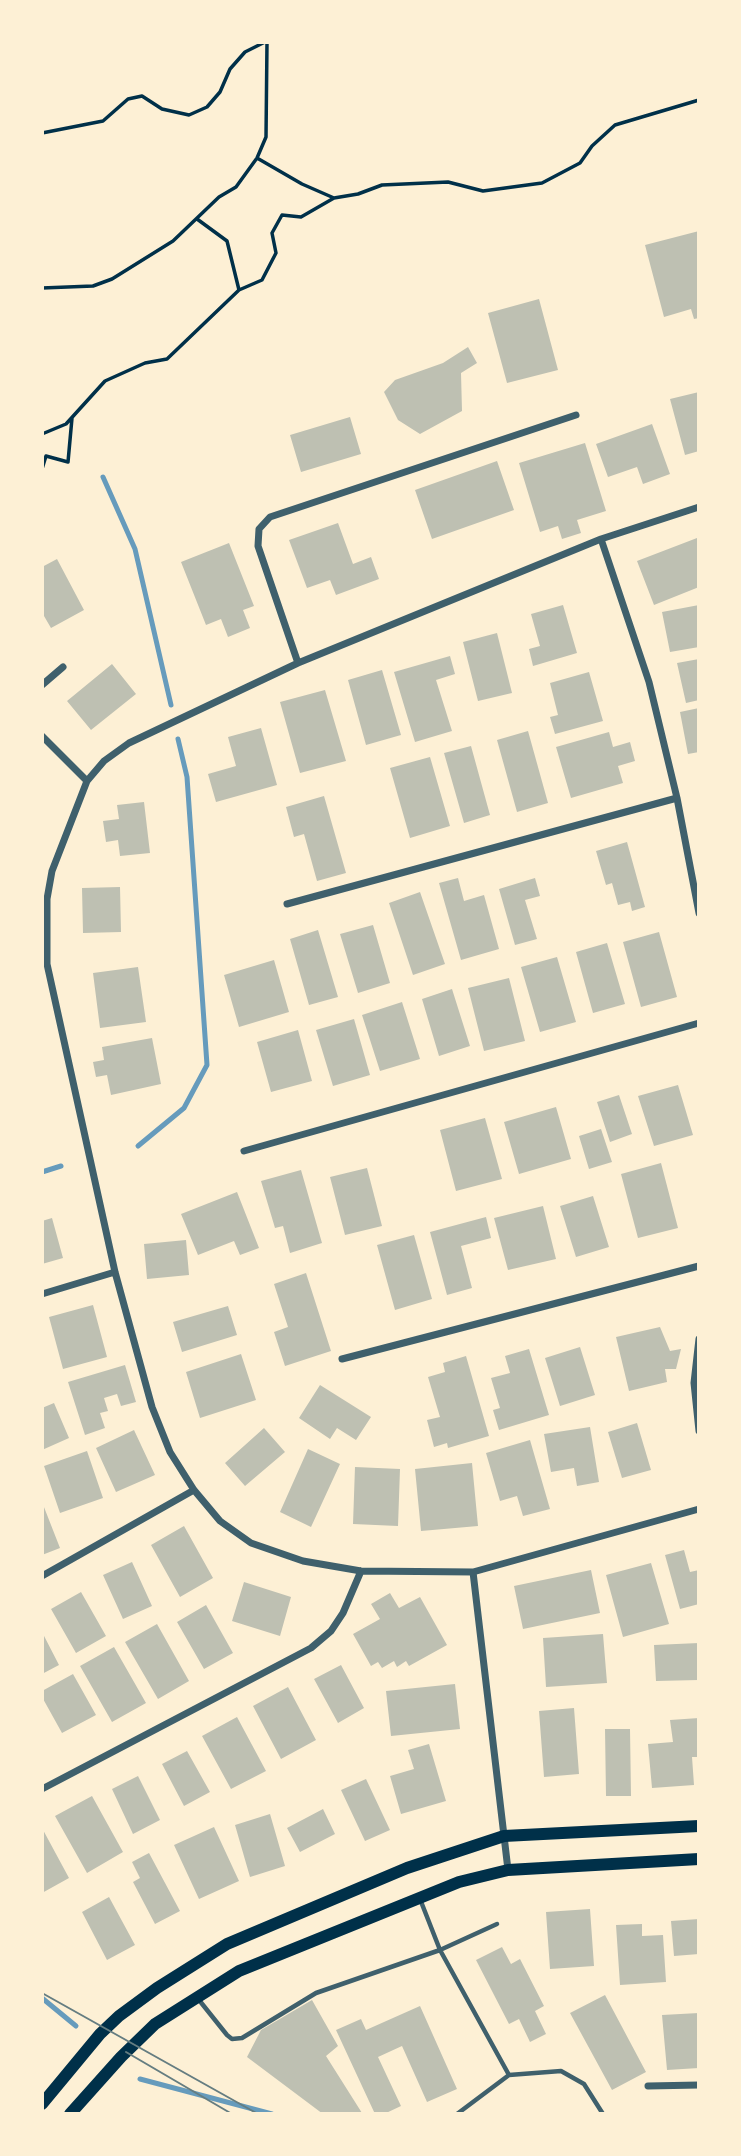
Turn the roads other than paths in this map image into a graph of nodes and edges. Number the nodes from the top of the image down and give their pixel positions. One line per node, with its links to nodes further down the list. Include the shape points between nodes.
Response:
1 (576, 415): 4 (street, via 270,517 259,529 258,546)
2 (699, 507): 3 (street)
3 (601, 539): 4 (street); 9 (street, via 649,682)
4 (298, 663): 8 (street, via 129,743)
5 (63, 667): 6 (street)
6 (42, 685)
7 (42, 736): 8 (street)
8 (87, 781): 15 (street, via 52,871 47,964)
9 (677, 798): 10 (street); 11 (street)
10 (288, 904)
11 (699, 913)
12 (699, 1023): 13 (street)
13 (244, 1151)
14 (699, 1266): 18 (street)
15 (115, 1272): 16 (street); 20 (street, via 152,1407 170,1452)
16 (42, 1294)
17 (699, 1339): 19 (street, via 694,1382)
18 (342, 1359)
19 (699, 1431)
20 (194, 1490): 22 (street, via 220,1521 251,1543 303,1561); 24 (street)
21 (699, 1509): 23 (street)
22 (360, 1571): 23 (street); 25 (street, via 343,1613 311,1648)
23 (473, 1572): 27 (street)
24 (42, 1576)
25 (42, 1789)
26 (699, 1826): 27 (main road)
27 (504, 1836): 29 (street); 37 (main road, via 407,1868 228,1944 119,2016)
28 (699, 1859): 29 (main road)
29 (508, 1870): 30 (main road)
30 (420, 1898): 32 (lane); 33 (main road, via 239,1971)
31 (497, 1924): 32 (lane)
32 (440, 1950): 33 (lane, via 316,1993 237,2039 227,2035); 34 (lane)
33 (196, 1996): 38 (main road, via 155,2024)
34 (509, 2075): 39 (lane); 40 (lane, via 561,2071 584,2084)
35 (699, 2085): 36 (street)
36 (649, 2086)
37 (42, 2104)
38 (70, 2114)
39 (457, 2114)
40 (603, 2114)

